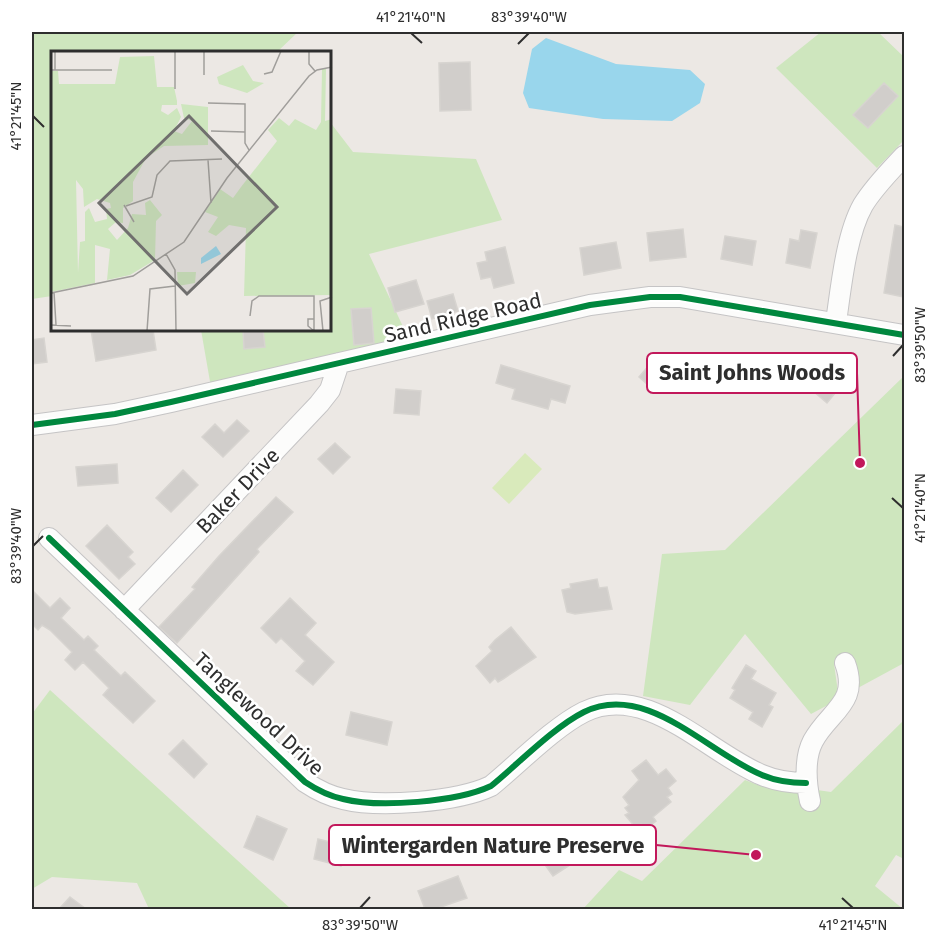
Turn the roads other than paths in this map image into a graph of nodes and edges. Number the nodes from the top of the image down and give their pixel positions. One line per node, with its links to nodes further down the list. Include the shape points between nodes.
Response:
1 (904, 156): 2 (street, via 862,207 854,228)
2 (836, 322): 3 (street, Sand Ridge Road); 4 (street, Sand Ridge Road, via 711,300 650,297 590,305)
3 (904, 335)
4 (339, 363): 5 (street, Sand Ridge Road, via 127,411); 7 (street, Baker Drive, via 330,390 319,404)
5 (32, 425)
6 (49, 538): 7 (street, Tanglewood Drive)
7 (124, 610): 8 (street, Tanglewood Drive, via 305,782 335,798 369,802 443,799 476,793 491,786 575,718 596,707 619,703 669,720 762,776 808,792 812,742 849,692)
8 (845, 663)

